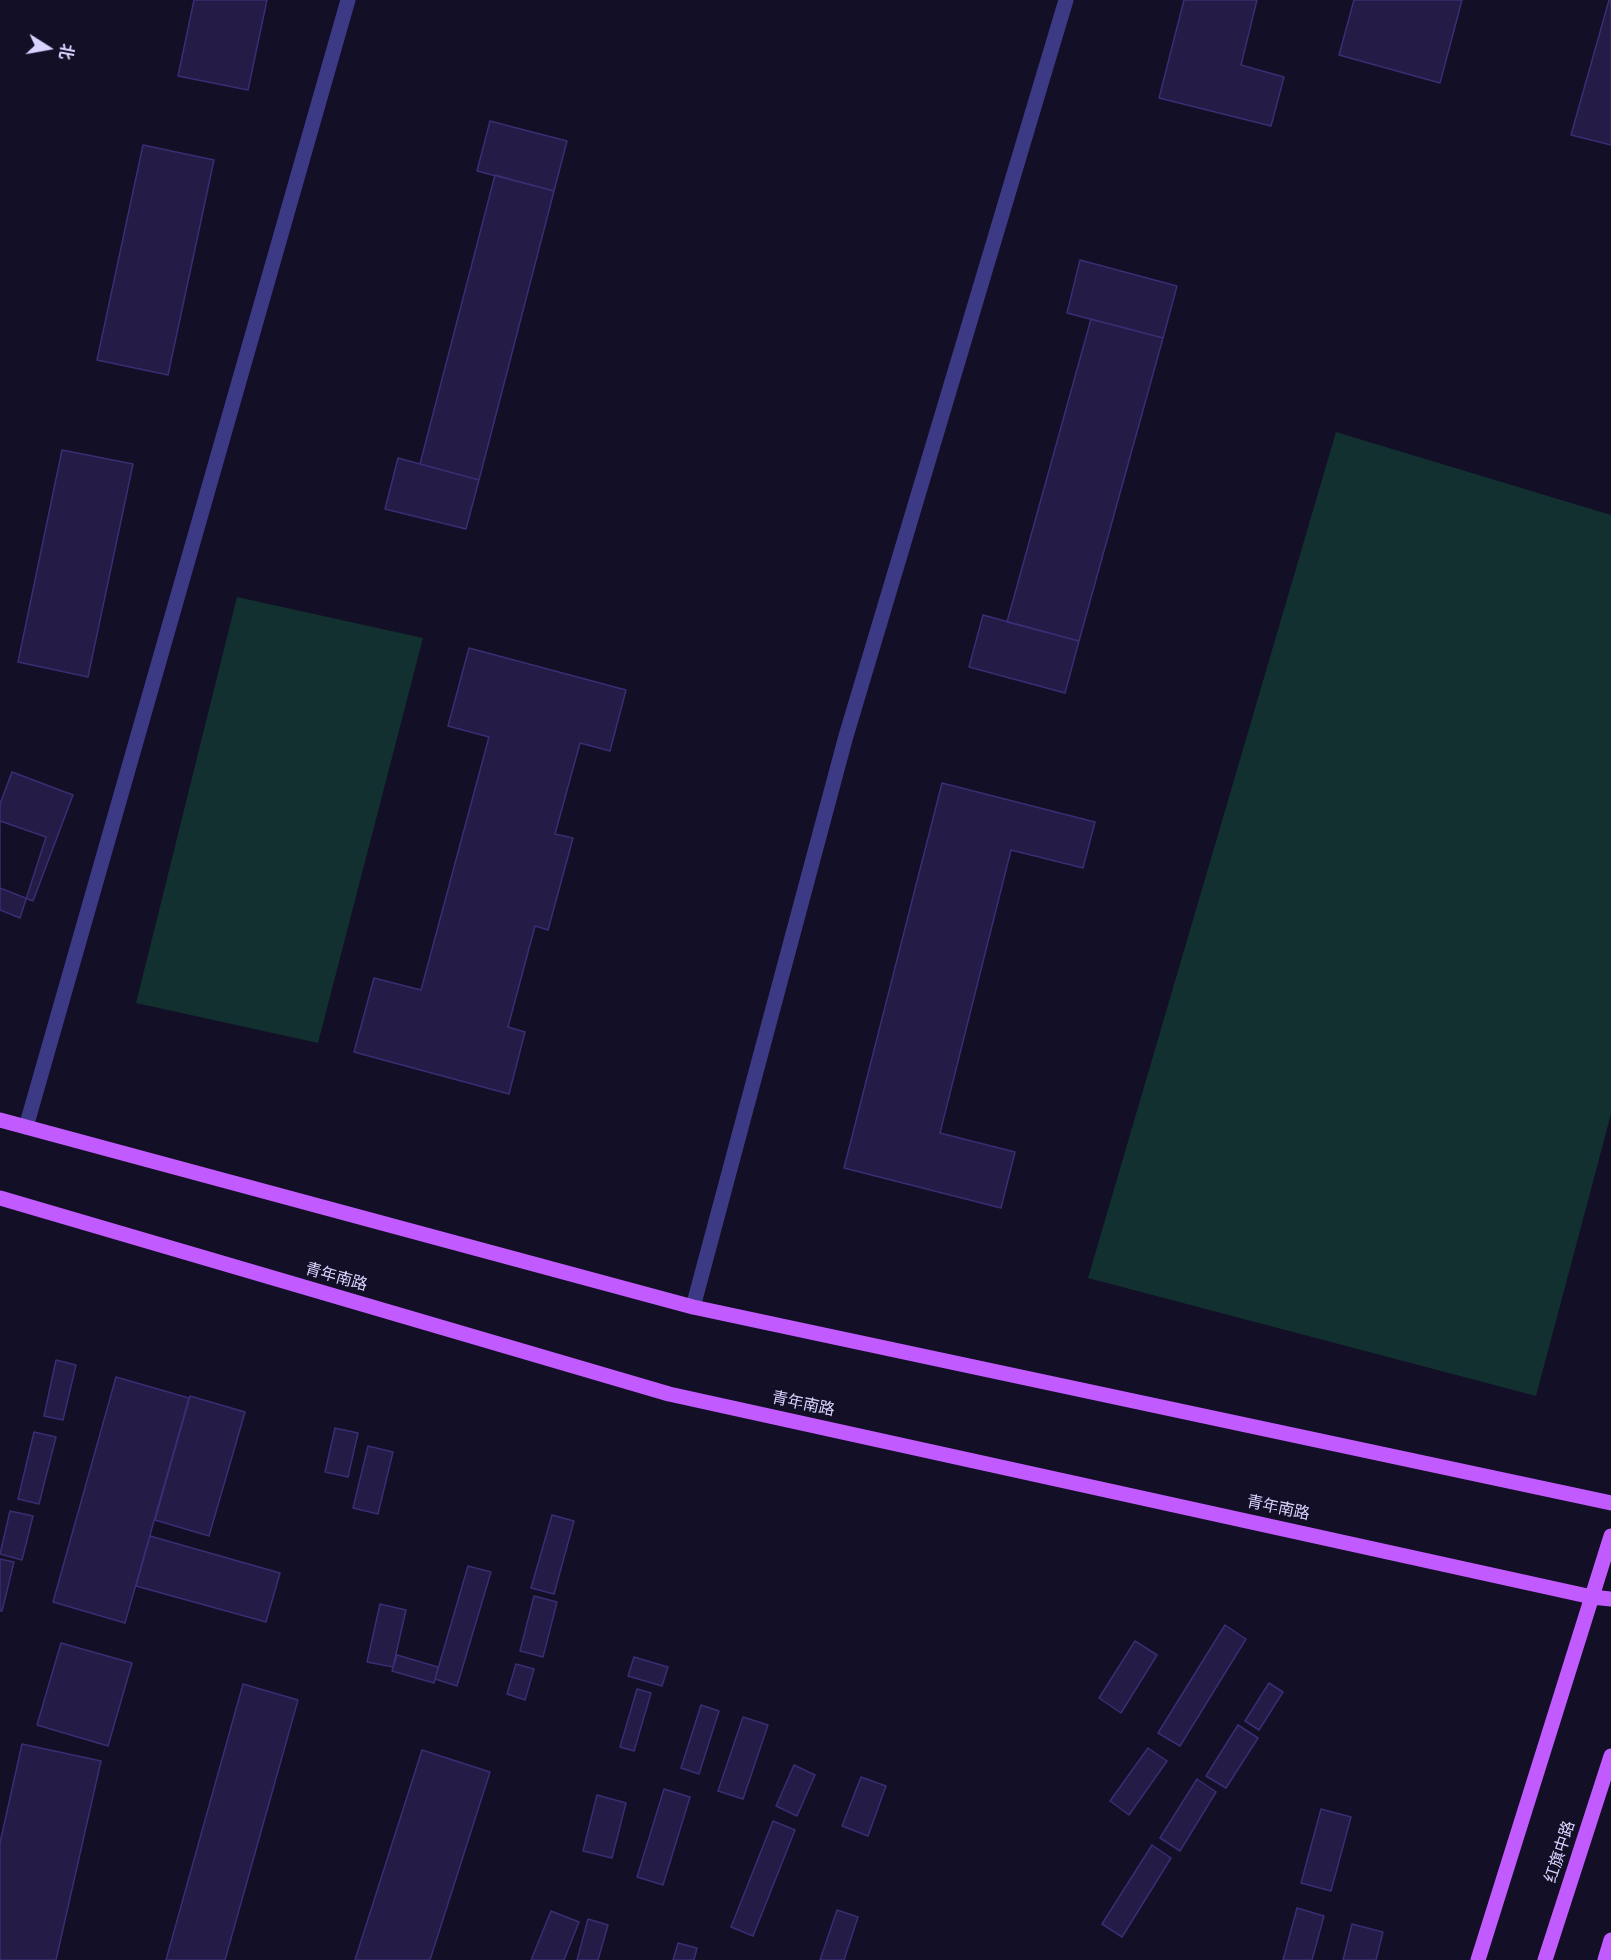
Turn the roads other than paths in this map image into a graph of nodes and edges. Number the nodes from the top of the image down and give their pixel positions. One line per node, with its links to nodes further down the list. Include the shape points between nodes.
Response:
1 (348, 0): 4 (street)
2 (1066, 0): 6 (street, via 846,736)
3 (0, 1119): 4 (main road)
4 (26, 1127): 6 (main road)
5 (0, 1198): 9 (main road, 青年南路, via 669,1394)
6 (693, 1307): 7 (main road)
7 (1611, 1503)
8 (1611, 1536): 9 (main road)
9 (1592, 1597): 10 (main road, 青年南路); 13 (main road)
10 (1611, 1599)
11 (1611, 1756): 14 (main road, 红旗中路)
12 (1611, 1940): 15 (main road)
13 (1478, 1960)
14 (1545, 1960)
15 (1605, 1960)

